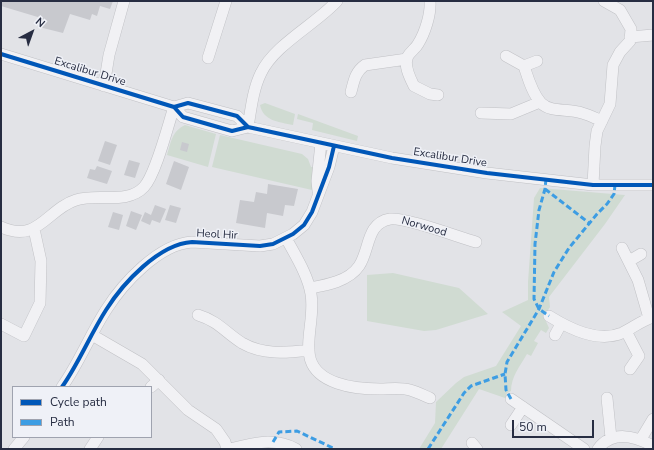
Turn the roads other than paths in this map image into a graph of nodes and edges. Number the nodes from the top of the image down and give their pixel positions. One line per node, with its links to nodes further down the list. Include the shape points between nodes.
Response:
1 (124, 1): 14 (street, via 109,55)
2 (226, 1): 10 (street)
3 (337, 1): 21 (street, via 276,53 266,65 259,78)
4 (430, 1): 11 (street, via 422,37)
5 (604, 1): 7 (street, via 620,10 631,29)
6 (653, 35): 7 (street)
7 (630, 37): 20 (street, via 630,42 620,52 613,65 610,104)
8 (1, 54): 14 (street, Excalibur Drive)
9 (506, 56): 13 (street)
10 (208, 58)
11 (407, 59): 15 (street, via 365,65 356,75); 16 (street, via 408,72 414,86)
12 (537, 61): 13 (street)
13 (524, 66): 17 (street)
14 (104, 86): 18 (street, Excalibur Drive)
15 (351, 92)
16 (438, 95)
17 (540, 102): 19 (street, via 511,114); 20 (street, via 550,109 562,108)
18 (174, 107): 21 (street, Excalibur Drive, via 188,103 237,116); 21 (street, Excalibur Drive, via 183,117 232,131); 28 (street, via 151,177 142,188 123,197 75,200)
19 (481, 113)
20 (602, 121): 24 (street, via 597,131)
21 (248, 127): 22 (street, Excalibur Drive)
22 (320, 143): 23 (street, Excalibur Drive); 26 (street, Heol Hir)
23 (334, 146): 24 (street, Excalibur Drive, via 480,172); 26 (street, Heol Hir)
24 (593, 185): 25 (street, Excalibur Drive)
25 (653, 185)
26 (318, 192): 29 (street, Heol Hir, via 308,219 299,230)
27 (1, 227): 28 (street, via 15,232)
28 (34, 229): 38 (street, via 42,261 40,304 24,336)
29 (286, 238): 34 (street); 42 (street, Heol Hir, via 260,246 192,242 168,248 149,262 118,294)
30 (476, 242): 34 (street, Norwood, via 397,219 383,221 372,231 363,258 352,273 336,282)
31 (622, 248): 33 (street)
32 (641, 254): 33 (street)
33 (628, 261): 37 (street, via 638,280)
34 (310, 288): 43 (street, via 312,302)
35 (198, 315): 43 (street, via 217,323 242,343 260,350 278,353)
36 (549, 316): 39 (street)
37 (651, 318): 40 (street)
38 (1, 324)
39 (561, 324): 40 (street, via 570,329 599,335 620,334); 41 (street)
40 (626, 331): 44 (street, via 639,356)
41 (555, 335)
42 (92, 336): 45 (street, via 142,364); 46 (street, Heol Hir)
43 (309, 350): 47 (street, via 314,369 328,379 365,389 410,390)
44 (630, 369)
45 (155, 383): 60 (street, via 216,429)
46 (63, 386)
47 (430, 398)
48 (607, 398): 55 (street)
49 (511, 399): 50 (street)
50 (522, 407): 52 (street); 62 (street)
51 (653, 419): 56 (street)
52 (511, 425)
53 (23, 438): 58 (street)
54 (97, 438): 59 (street)
55 (611, 438): 56 (street, via 626,436); 63 (street)
56 (641, 439): 57 (street)
57 (653, 446)
58 (14, 449)
59 (90, 449)
60 (228, 449): 61 (street, via 265,442 282,443)
61 (296, 449)
62 (584, 449)
63 (598, 449)

